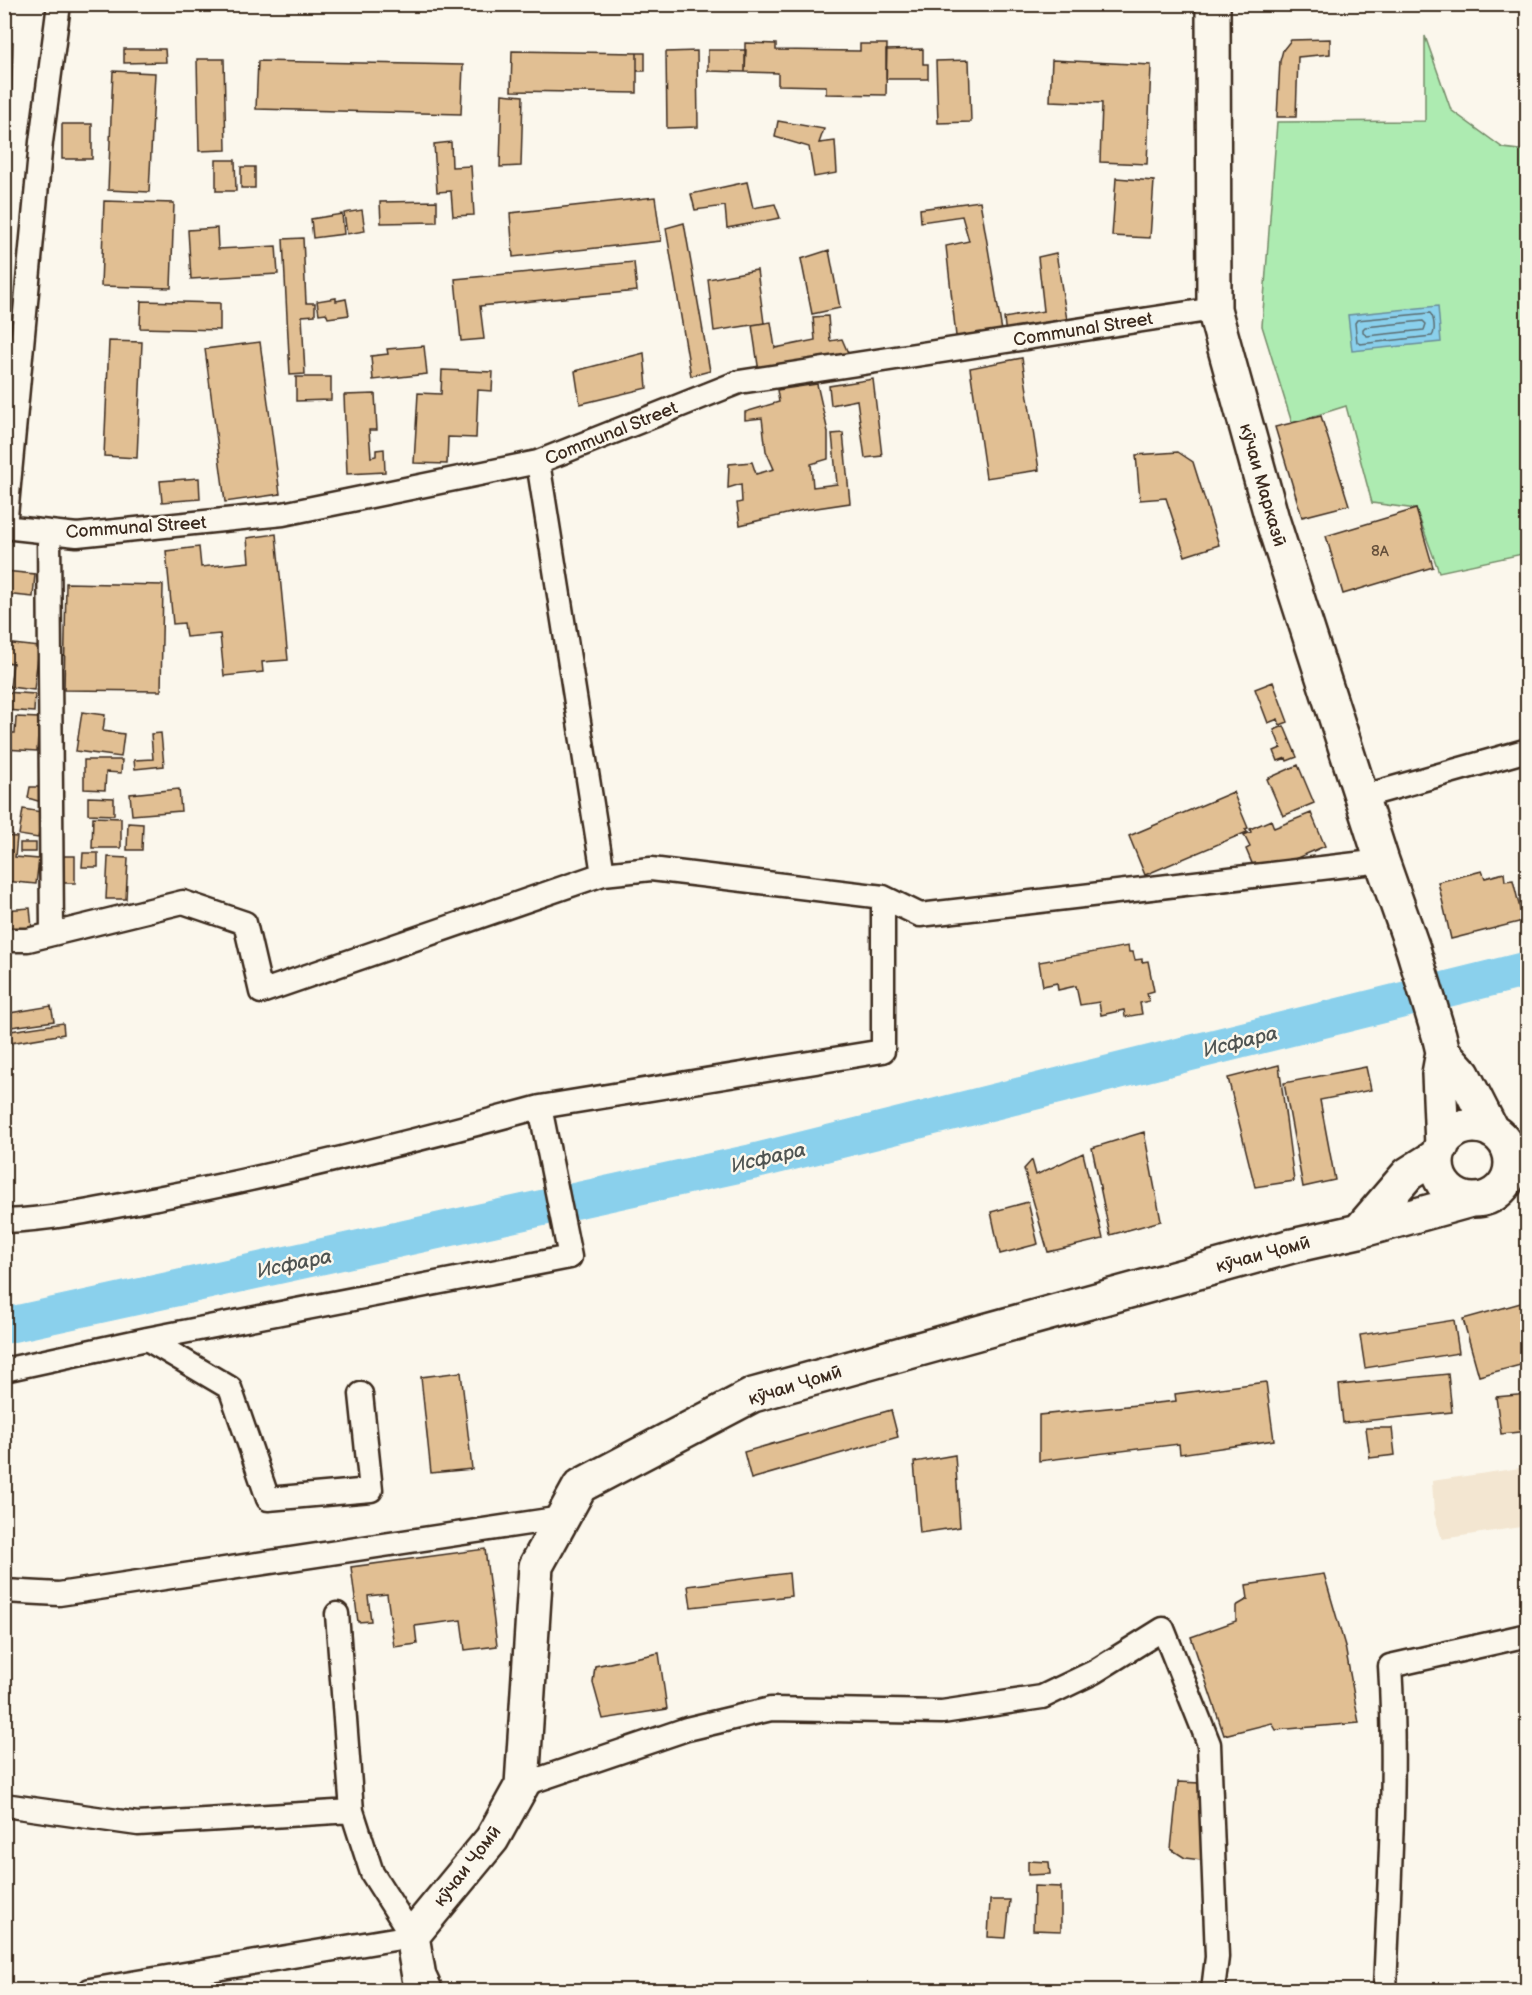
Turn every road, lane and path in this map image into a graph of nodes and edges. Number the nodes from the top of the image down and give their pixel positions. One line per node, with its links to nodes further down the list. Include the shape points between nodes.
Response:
1 (59, 4): 5 (street, via 41,142)
2 (1213, 4): 3 (main road, кӯчаи Марказӣ)
3 (1214, 309): 4 (street, Communal Street, via 739,382); 8 (main road, кӯчаи Марказӣ, via 1272,519)
4 (538, 462): 6 (street, Communal Street, via 283,514 77,535); 10 (street)
5 (5, 527): 6 (street, Communal Street)
6 (50, 532): 12 (street)
7 (1527, 750): 8 (street)
8 (1361, 797): 9 (main road, кӯчаи Марказӣ)
9 (1382, 861): 11 (street, via 920,915); 14 (main road, кӯчаи Марказӣ)
10 (603, 874): 11 (street, via 651,869); 12 (street, via 261,992 245,923 183,902)
11 (883, 897): 15 (street, via 883,1051)
12 (52, 934): 13 (street)
13 (4, 940)
14 (1441, 1043): 16 (main road); 17 (main road)
15 (540, 1107): 20 (street, via 250,1181 40,1220); 22 (street, via 570,1257)
16 (1508, 1138): 17 (main road, via 1481,1127 1470,1127 1449,1137); 19 (main road, via 1509,1176 1504,1185)
17 (1440, 1151): 19 (main road, via 1438,1170 1454,1194); 21 (main road, via 1408,1174)
18 (1527, 1180): 19 (main road, кӯчаи Ҷомӣ)
19 (1484, 1197): 21 (main road, кӯчаи Ҷомӣ)
20 (4, 1221)
21 (1359, 1231): 25 (main road, кӯчаи Ҷомӣ, via 1292,1246 753,1395 580,1486)
22 (147, 1339): 23 (street); 24 (street, via 230,1388 268,1499 371,1490)
23 (4, 1370)
24 (361, 1394)
25 (562, 1518): 26 (street, via 59,1594); 29 (main road, кӯчаи Ҷомӣ, via 536,1566)
26 (4, 1591)
27 (337, 1614): 31 (street)
28 (1527, 1635): 36 (street, via 1390,1666 1392,1815)
29 (522, 1785): 32 (main road, кӯчаи Ҷомӣ, via 492,1839); 35 (street, via 687,1729 771,1709 942,1712 1042,1697 1094,1672 1163,1629 1209,1744 1217,1957)
30 (4, 1805): 31 (street, via 138,1824)
31 (352, 1811): 32 (street, via 372,1873)
32 (412, 1936): 33 (street); 34 (main road)
33 (90, 1990)
34 (425, 1990)
35 (1213, 1990)
36 (1385, 1990)

